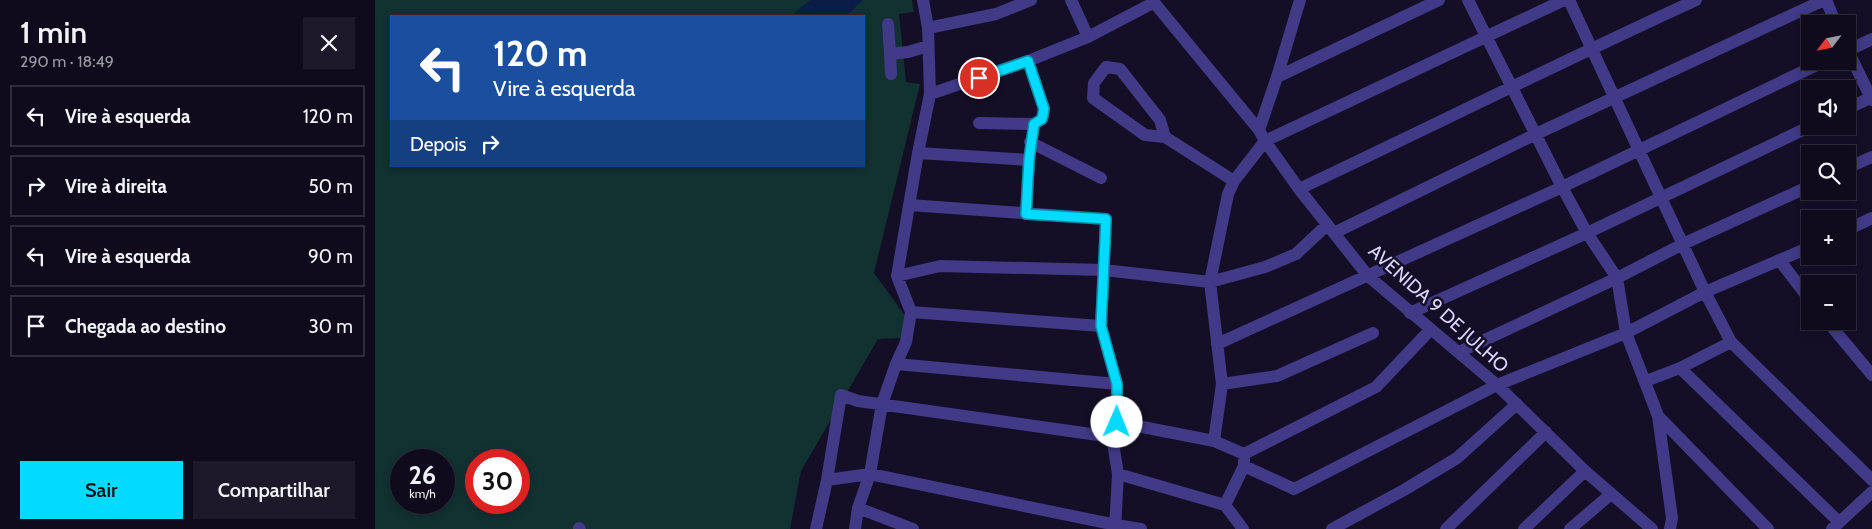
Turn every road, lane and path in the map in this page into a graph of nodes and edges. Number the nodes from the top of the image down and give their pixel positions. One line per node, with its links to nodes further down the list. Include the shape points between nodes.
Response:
1 (923, 0): 14 (street)
2 (1031, 0): 14 (street, via 996,14)
3 (1071, 0): 15 (street)
4 (1301, 0): 26 (street)
5 (1439, 0): 26 (street)
6 (1468, 0): 16 (street)
7 (1564, 0): 16 (street)
8 (1569, 0): 20 (street)
9 (1696, 0): 20 (street)
10 (1825, 0): 12 (street); 29 (street)
11 (1153, 1): 15 (street); 36 (street, AVENIDA 9 DE JULHO)
12 (1832, 15)
13 (888, 24): 21 (street)
14 (928, 28): 18 (street)
15 (1088, 37): 22 (street)
16 (1486, 37): 27 (street); 36 (street)
17 (1872, 39): 19 (street)
18 (928, 46): 21 (street); 28 (street)
19 (1856, 46)
20 (1591, 48): 27 (street); 29 (street)
21 (890, 54): 25 (street)
22 (1028, 61): 28 (street); 33 (street, via 1044,109 1042,119)
23 (1856, 66): 30 (street)
24 (1806, 70): 39 (street)
25 (891, 74)
26 (1277, 77): 36 (street)
27 (1511, 89): 35 (street); 47 (street)
28 (930, 94): 40 (street)
29 (1614, 97): 35 (street); 39 (street)
30 (1872, 98): 31 (street)
31 (1856, 105)
32 (979, 123): 33 (street)
33 (1034, 124): 38 (street)
34 (1801, 131): 49 (street)
35 (1534, 135): 46 (street); 54 (street)
36 (1262, 136): 45 (street); 47 (street, AVENIDA 9 DE JULHO)
37 (1165, 137): 37 (street, via 1159,120 1120,69 1107,67 1094,83 1093,98 1145,135); 45 (street)
38 (1030, 142): 42 (street); 44 (street)
39 (1639, 150): 46 (street); 49 (street)
40 (918, 153): 42 (street); 50 (street)
41 (1872, 157): 43 (street)
42 (1029, 160): 51 (street)
43 (1856, 164)
44 (1101, 178)
45 (1234, 181): 63 (street, via 1228,194)
46 (1561, 187): 55 (street); 61 (street)
47 (1299, 189): 54 (street, AVENIDA 9 DE JULHO)
48 (1801, 190): 56 (street)
49 (1661, 198): 55 (street); 56 (street)
50 (909, 205): 51 (street); 60 (street)
51 (1026, 214): 59 (street, via 1106,219)
52 (1872, 218): 53 (street)
53 (1856, 226)
54 (1331, 229): 61 (street, AVENIDA 9 DE JULHO); 63 (street, via 1296,254 1265,267)
55 (1587, 233): 62 (street); 67 (street)
56 (1683, 244): 62 (street); 65 (street)
57 (1801, 252): 58 (street)
58 (1780, 262): 64 (street); 65 (street)
59 (1104, 270): 60 (street, via 940,266); 63 (street); 68 (street)
60 (897, 276): 66 (street)
61 (1368, 276): 67 (street, AVENIDA 9 DE JULHO); 74 (street)
62 (1617, 278): 72 (street); 75 (street)
63 (1211, 282): 74 (street)
64 (1801, 289)
65 (1705, 292): 72 (street); 73 (street)
66 (911, 312): 68 (street); 76 (street, via 905,342)
67 (1410, 312): 69 (street, AVENIDA 9 DE JULHO)
68 (1101, 326): 80 (street)
69 (1431, 329): 75 (street, AVENIDA 9 DE JULHO); 90 (street, via 1376,387)
70 (1835, 330): 78 (street)
71 (1373, 333): 81 (street, via 1277,376)
72 (1626, 333): 79 (street); 82 (street)
73 (1731, 342): 77 (street); 95 (street)
74 (1217, 344): 81 (street)
75 (1459, 352): 82 (street, AVENIDA 9 DE JULHO)
76 (896, 364): 80 (street); 83 (street)
77 (1680, 368): 79 (street); 100 (street)
78 (1872, 374)
79 (1646, 381): 85 (street)
80 (1117, 384): 86 (street)
81 (1222, 384): 89 (street)
82 (1497, 385): 84 (street, AVENIDA 9 DE JULHO); 90 (street, via 1294,489)
83 (882, 404): 88 (street); 92 (street); 94 (street, via 841,396)
84 (1517, 404): 87 (street, AVENIDA 9 DE JULHO); 108 (street, via 1457,458)
85 (1658, 416): 112 (street, via 1672,518); 113 (street)
86 (1117, 422): 88 (street); 89 (street)
87 (1547, 432): 91 (street, AVENIDA 9 DE JULHO); 109 (street)
88 (1112, 437): 93 (street)
89 (1214, 441): 90 (street)
90 (1244, 460): 98 (street)
91 (1585, 471): 97 (street, AVENIDA 9 DE JULHO); 110 (street)
92 (869, 474): 94 (street); 99 (street); 101 (street)
93 (1118, 474): 98 (street); 101 (street)
94 (827, 480): 103 (street)
95 (1872, 480)
96 (1872, 492): 100 (street)
97 (1611, 494): 102 (street, AVENIDA 9 DE JULHO); 111 (street)
98 (1225, 505): 107 (street)
99 (858, 508): 104 (street); 105 (street)
100 (1835, 526)
101 (1115, 527): 106 (street)
102 (1649, 528)
103 (816, 529)
104 (855, 529)
105 (913, 529)
106 (1141, 529)
107 (1243, 529)
108 (1333, 529)
109 (1446, 529)
110 (1524, 529)
111 (1571, 529)
112 (1670, 529)
113 (1768, 529)

